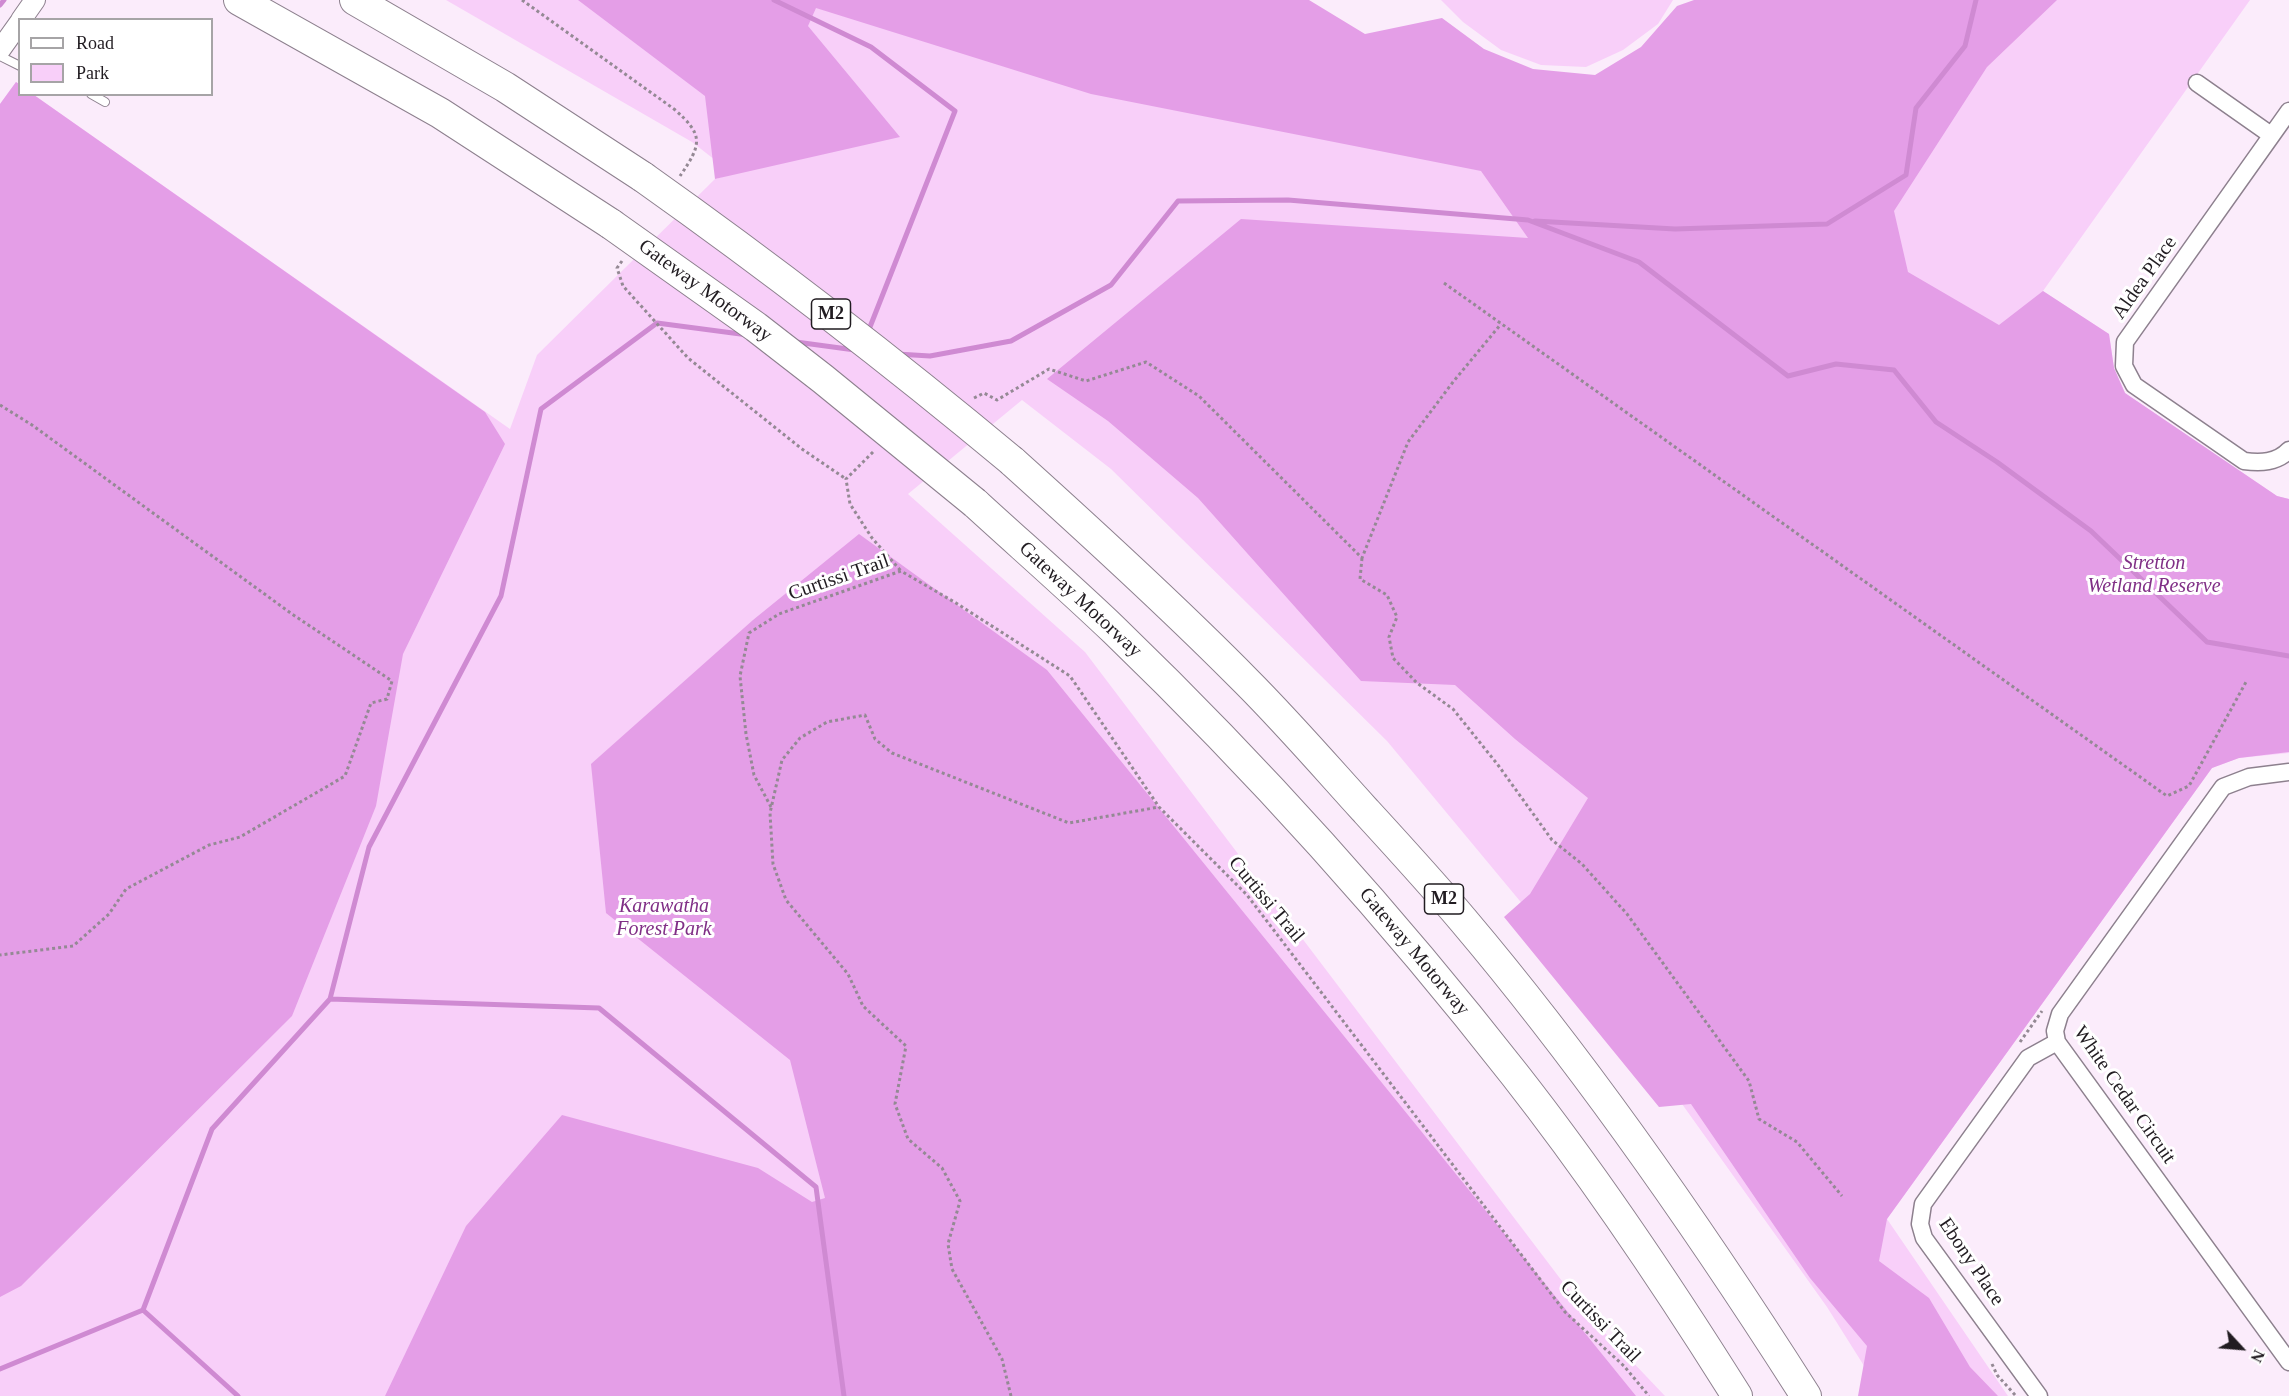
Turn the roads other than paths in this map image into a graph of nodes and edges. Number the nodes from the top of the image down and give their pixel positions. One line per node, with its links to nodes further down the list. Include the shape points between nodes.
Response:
1 (35, 0): 4 (street)
2 (239, 0): 18 (highway, Gateway Motorway, bridge, via 441,113 690,279 782,347 975,503 1106,623 1318,841 1510,1068 1678,1302)
3 (355, 0): 19 (highway, M2, bridge, via 505,87 643,177 852,330 1012,461 1247,682 1463,920 1576,1063 1641,1150)
4 (22, 18)
5 (18, 24): 6 (street)
6 (0, 50)
7 (0, 56): 8 (lane)
8 (18, 65)
9 (2197, 83): 13 (street)
10 (94, 96): 11 (lane)
11 (105, 102)
12 (2289, 111): 13 (street, Aldea Place)
13 (2271, 135): 14 (street, Aldea Place, via 2125,342 2124,366 2134,385 2244,461 2264,463)
14 (2289, 450)
15 (2289, 772): 16 (street, White Cedar Circuit, via 2249,777 2223,787 2060,1014 2055,1031)
16 (2057, 1042): 17 (street, White Cedar Circuit); 20 (street, Ebony Place, via 2028,1058 1923,1204 1920,1224 1924,1238)
17 (2289, 1362)
18 (1737, 1396)
19 (1806, 1396)
20 (2039, 1396)

